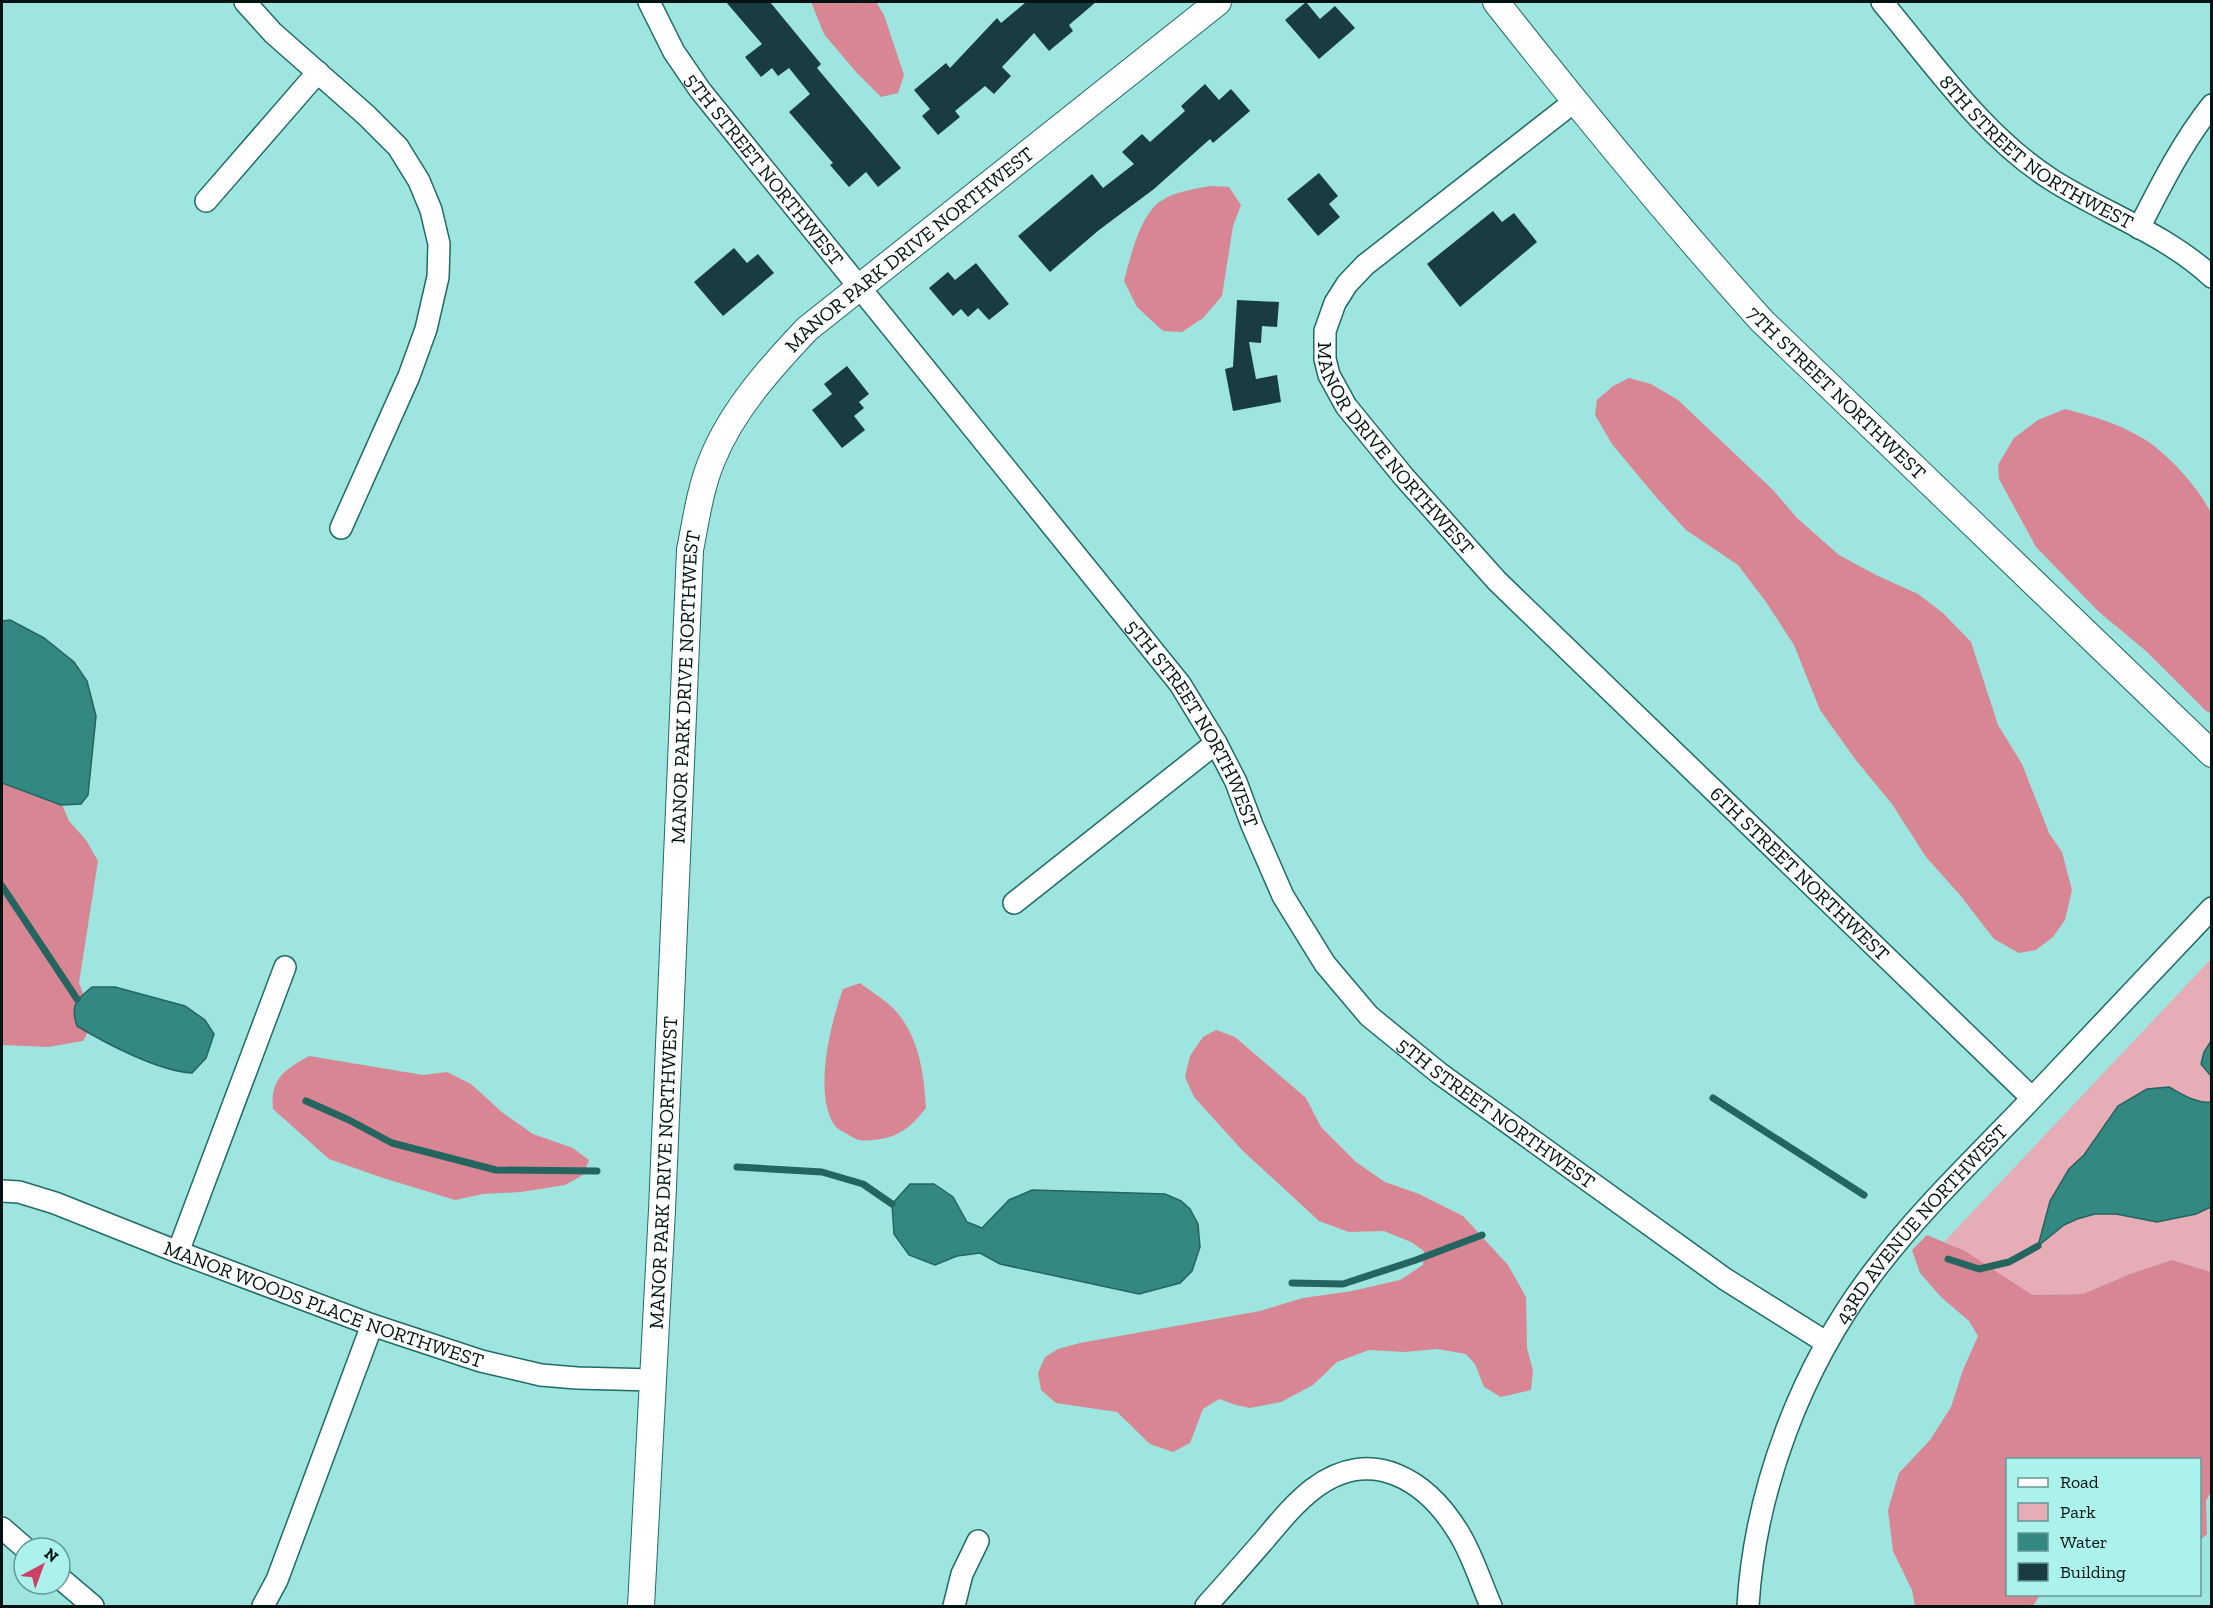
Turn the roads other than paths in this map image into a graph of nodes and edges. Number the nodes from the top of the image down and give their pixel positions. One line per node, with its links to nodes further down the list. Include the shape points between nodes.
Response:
1 (245, 2): 6 (street)
2 (649, 2): 12 (street, 5TH STREET NORTHWEST, via 674,52 700,90)
3 (1218, 2): 12 (street, MANOR PARK DRIVE NORTHWEST)
4 (1496, 2): 7 (street, 7TH STREET NORTHWEST)
5 (1882, 2): 10 (street, 8TH STREET NORTHWEST, via 1965,102 2014,150 2052,180)
6 (318, 72): 9 (street); 13 (street, via 398,147 419,181 438,244 438,277 426,329)
7 (1575, 102): 14 (street, MANOR DRIVE NORTHWEST, via 1365,265 1335,303 1325,331 1329,375 1346,406 1497,581); 16 (street, 7TH STREET NORTHWEST, via 1762,321)
8 (2211, 105): 10 (street, via 2175,158)
9 (206, 201)
10 (2139, 228): 11 (street, 8TH STREET NORTHWEST, via 2181,252)
11 (2211, 277)
12 (858, 288): 15 (street, 5TH STREET NORTHWEST, via 1180,684); 25 (street, MANOR PARK DRIVE NORTHWEST, via 807,329 731,423 709,469 690,550)
13 (341, 528)
14 (1567, 650): 20 (street, 6TH STREET NORTHWEST)
15 (1216, 743): 17 (street); 24 (street, 5TH STREET NORTHWEST, via 1283,896 1324,964 1369,1016 1439,1073 1725,1279)
16 (2211, 754)
17 (1014, 903)
18 (2211, 908): 20 (street, 43RD AVENUE NORTHWEST)
19 (285, 967): 22 (street)
20 (2032, 1098): 24 (street, 43RD AVENUE NORTHWEST, via 1914,1223 1871,1275)
21 (2, 1191): 22 (street, MANOR WOODS PLACE NORTHWEST, via 55,1203)
22 (178, 1252): 23 (street, MANOR WOODS PLACE NORTHWEST)
23 (372, 1325): 25 (street, MANOR WOODS PLACE NORTHWEST, via 520,1371 577,1378); 29 (street, via 277,1580)
24 (1827, 1343): 34 (street, 43RD AVENUE NORTHWEST, via 1777,1461 1754,1550)
25 (653, 1380): 30 (street, MANOR PARK DRIVE NORTHWEST)
26 (978, 1541): 31 (street, via 962,1574)
27 (72, 1588): 28 (street)
28 (93, 1606)
29 (263, 1606)
30 (641, 1606)
31 (954, 1606)
32 (1206, 1606): 33 (street, via 1315,1487 1362,1469 1384,1470 1406,1478 1444,1510 1461,1537)
33 (1491, 1606)
34 (1748, 1606)

